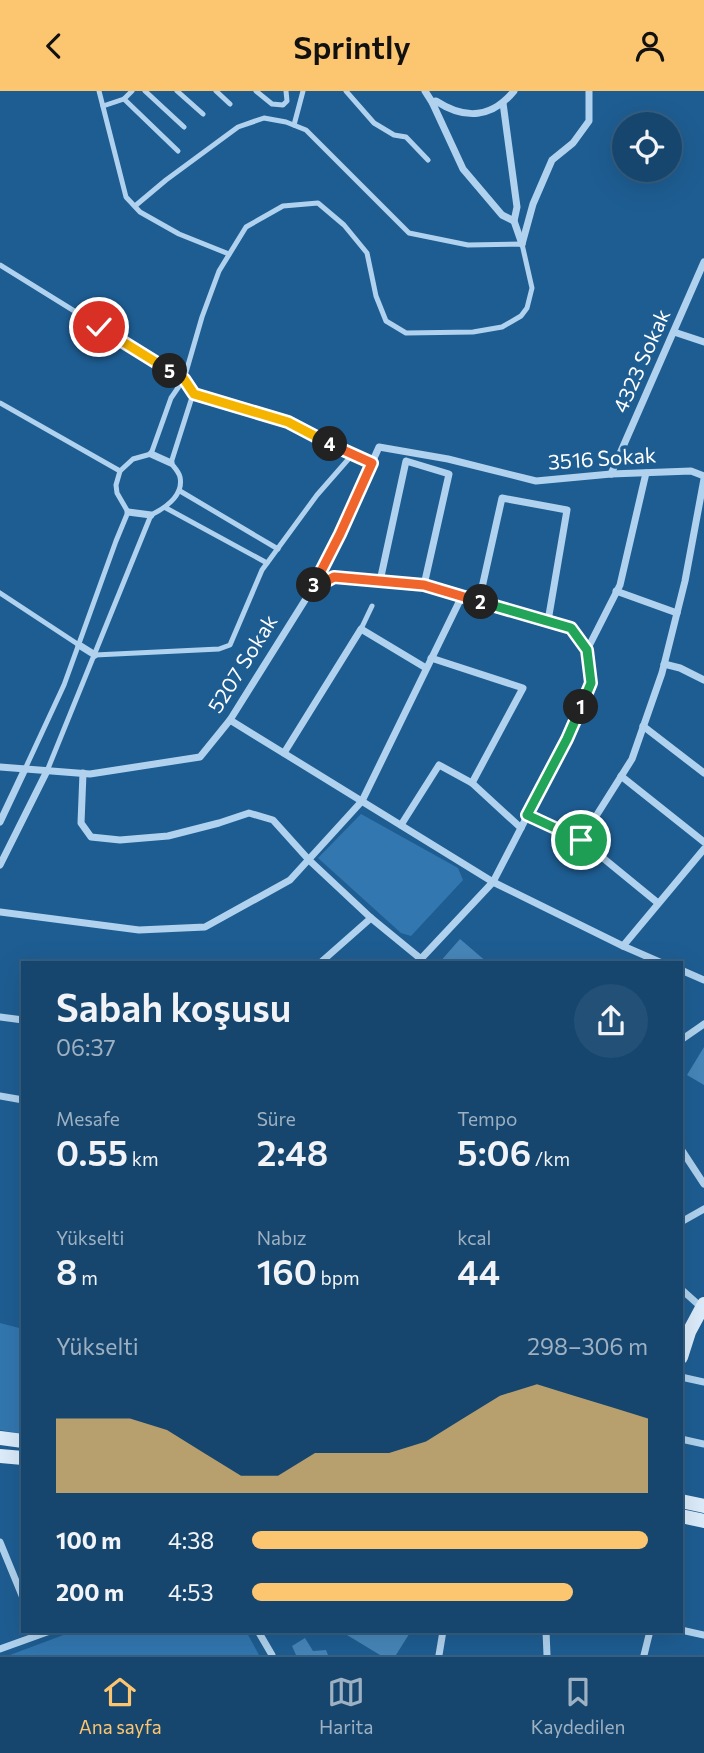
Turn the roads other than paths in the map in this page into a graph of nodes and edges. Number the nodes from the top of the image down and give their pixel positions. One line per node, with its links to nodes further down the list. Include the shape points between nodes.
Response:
1 (99, 91): 17 (lane)
2 (132, 91): 13 (lane)
3 (145, 91): 20 (lane)
4 (177, 91): 18 (lane)
5 (216, 91): 16 (lane)
6 (256, 91): 7 (lane, via 272,104 283,105)
7 (286, 91)
8 (303, 91): 19 (lane)
9 (346, 91): 22 (lane, via 374,123 406,137)
10 (425, 91): 14 (street)
11 (514, 91): 15 (street)
12 (589, 91): 25 (street, via 589,121 573,143 552,159)
13 (124, 99): 17 (lane); 21 (lane)
14 (432, 102): 15 (street, via 467,114 489,111); 24 (street, via 463,169 502,215)
15 (503, 103): 24 (street, via 517,207)
16 (230, 104)
17 (103, 106): 23 (lane, via 126,197)
18 (203, 114)
19 (293, 125): 23 (lane, via 264,118 238,127); 25 (lane, via 306,130 409,233 468,245)
20 (184, 127)
21 (178, 151)
22 (428, 160)
23 (135, 206): 26 (lane, via 179,235)
24 (514, 221): 25 (street)
25 (522, 244): 26 (lane, via 532,288 527,308 502,327 473,332 406,333 386,321 367,253 318,203 283,207 246,227)
26 (229, 254): 31 (lane, via 219,271)
27 (704, 262): 29 (street, 4323 Sokak)
28 (0, 265): 31 (lane)
29 (674, 332): 30 (street); 41 (street, 4323 Sokak)
30 (704, 342)
31 (184, 379): 32 (lane); 35 (lane)
32 (194, 394): 36 (lane, via 288,422); 37 (lane)
33 (0, 403): 39 (lane)
34 (379, 447): 38 (street, 5207 Sokak); 41 (street, 3516 Sokak, via 536,481)
35 (151, 454): 37 (street); 39 (lane, via 133,459)
36 (352, 455): 38 (lane); 47 (lane)
37 (171, 463): 43 (lane, via 180,476)
38 (372, 463): 51 (street, 5207 Sokak)
39 (120, 471): 45 (lane, via 117,493)
40 (646, 473): 41 (street, 3516 Sokak); 42 (street, 3516 Sokak, via 691,471); 52 (street)
41 (611, 474)
42 (704, 477): 57 (street)
43 (180, 491): 44 (lane); 47 (lane)
44 (166, 508): 46 (lane); 48 (lane)
45 (128, 512): 46 (street); 60 (lane)
46 (151, 516): 62 (lane)
47 (278, 548): 48 (lane)
48 (267, 563): 62 (lane, via 230,645)
49 (380, 581): 50 (street); 50 (street, via 406,461 449,474); 51 (street, via 334,577)
50 (424, 585): 54 (street)
51 (312, 589): 67 (street, 5207 Sokak)
52 (616, 591): 57 (street); 61 (street)
53 (0, 593): 60 (lane)
54 (462, 596): 55 (street); 63 (street)
55 (479, 601): 58 (street); 58 (street, via 502,498 567,510)
56 (372, 606): 59 (lane)
57 (677, 613): 64 (street)
58 (548, 621): 61 (street, via 571,628)
59 (361, 629): 65 (street); 69 (street)
60 (79, 645): 62 (street); 71 (lane)
61 (587, 650): 78 (street, via 591,683)
62 (95, 655): 72 (lane)
63 (431, 658): 65 (street); 76 (street, via 523,688)
64 (664, 664): 66 (street); 68 (street)
65 (426, 668): 77 (street)
66 (704, 680)
67 (230, 720): 69 (street); 73 (street, 5207 Sokak, via 200,757)
68 (643, 726): 74 (street); 75 (street)
69 (284, 753): 77 (street)
70 (0, 767): 71 (street)
71 (25, 769): 72 (street, 5207 Sokak); 79 (street)
72 (47, 771): 73 (street, 5207 Sokak); 86 (street)
73 (83, 773): 85 (street, via 81,823 91,837 168,836 249,813 273,820)
74 (704, 773)
75 (621, 776): 82 (street); 83 (street)
76 (472, 783): 80 (street, via 439,765); 81 (street)
77 (362, 801): 80 (street); 85 (street)
78 (527, 815): 81 (street); 82 (street)
79 (0, 822)
80 (401, 825): 87 (street)
81 (521, 828): 87 (street)
82 (581, 840): 88 (street)
83 (704, 842)
84 (704, 849): 88 (street)
85 (309, 860): 89 (street, via 290,880 205,927 139,930); 90 (street)
86 (0, 865)
87 (492, 882): 91 (street); 93 (street)
88 (658, 903): 91 (street)
89 (0, 912)
90 (371, 918): 92 (street); 93 (street)
91 (623, 946): 94 (street)
92 (322, 961)
93 (419, 961)
94 (657, 961)
95 (683, 972): 96 (street)
96 (704, 980)
97 (0, 1017): 98 (street)
98 (21, 1020)
99 (704, 1024): 100 (street)
100 (683, 1039)
101 (0, 1096): 102 (street)
102 (21, 1100)
103 (683, 1152): 104 (street)
104 (704, 1184)
105 (704, 1209): 106 (street)
106 (683, 1221)
107 (683, 1291): 108 (street)
108 (703, 1306): 109 (main road)
109 (683, 1351)
110 (683, 1377): 111 (street)
111 (704, 1382)
112 (0, 1438): 114 (main road)
113 (683, 1439): 115 (street)
114 (21, 1441)
115 (704, 1444)
116 (0, 1456): 117 (main road)
117 (21, 1458)
118 (683, 1501): 119 (main road)
119 (704, 1506)
120 (683, 1516): 121 (main road)
121 (704, 1521)
122 (0, 1542): 123 (street)
123 (21, 1593)
124 (683, 1631): 130 (street)
125 (37, 1633): 131 (street)
126 (259, 1633): 132 (street)
127 (443, 1633): 133 (street)
128 (546, 1633): 134 (street)
129 (650, 1633): 135 (street)
130 (704, 1636)
131 (0, 1649)
132 (272, 1655)
133 (439, 1655)
134 (547, 1655)
135 (644, 1655)

